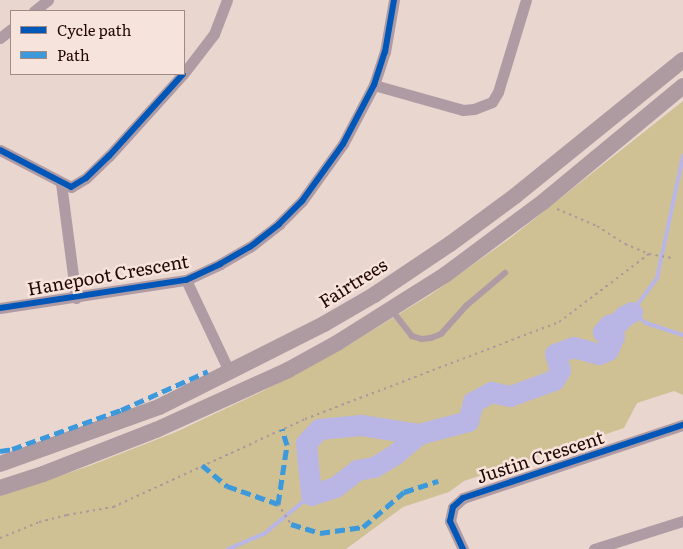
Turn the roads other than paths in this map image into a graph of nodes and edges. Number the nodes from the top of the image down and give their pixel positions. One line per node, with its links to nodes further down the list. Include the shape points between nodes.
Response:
1 (48, 0): 5 (street)
2 (227, 0): 9 (street, via 214,34)
3 (394, 0): 11 (street, Hanepoot Crescent, via 385,52)
4 (526, 0): 11 (street, via 498,92 492,102 463,110)
5 (35, 10)
6 (10, 30): 7 (street)
7 (0, 38)
8 (683, 60): 20 (main road, Fairtrees, via 515,196 450,244 324,324)
9 (185, 70)
10 (181, 75): 14 (street, via 86,178 71,187)
11 (374, 85): 16 (street, Hanepoot Crescent, via 343,144 302,201 250,247)
12 (683, 86): 19 (main road, via 543,202)
13 (0, 150): 14 (street)
14 (61, 184): 17 (street)
15 (505, 273): 19 (lane, via 466,306 441,334 431,338 422,340 412,336)
16 (186, 280): 17 (street, Hanepoot Crescent); 20 (street)
17 (76, 298): 18 (street, Hanepoot Crescent)
18 (0, 308)
19 (392, 310): 23 (main road, via 321,352 252,387 156,430)
20 (230, 373): 22 (main road, Fairtrees, via 159,407)
21 (683, 425): 25 (street, Justin Crescent, via 463,498 453,508 450,521)
22 (0, 464)
23 (0, 488)
24 (683, 521): 26 (street)
25 (463, 549)
26 (594, 549)

